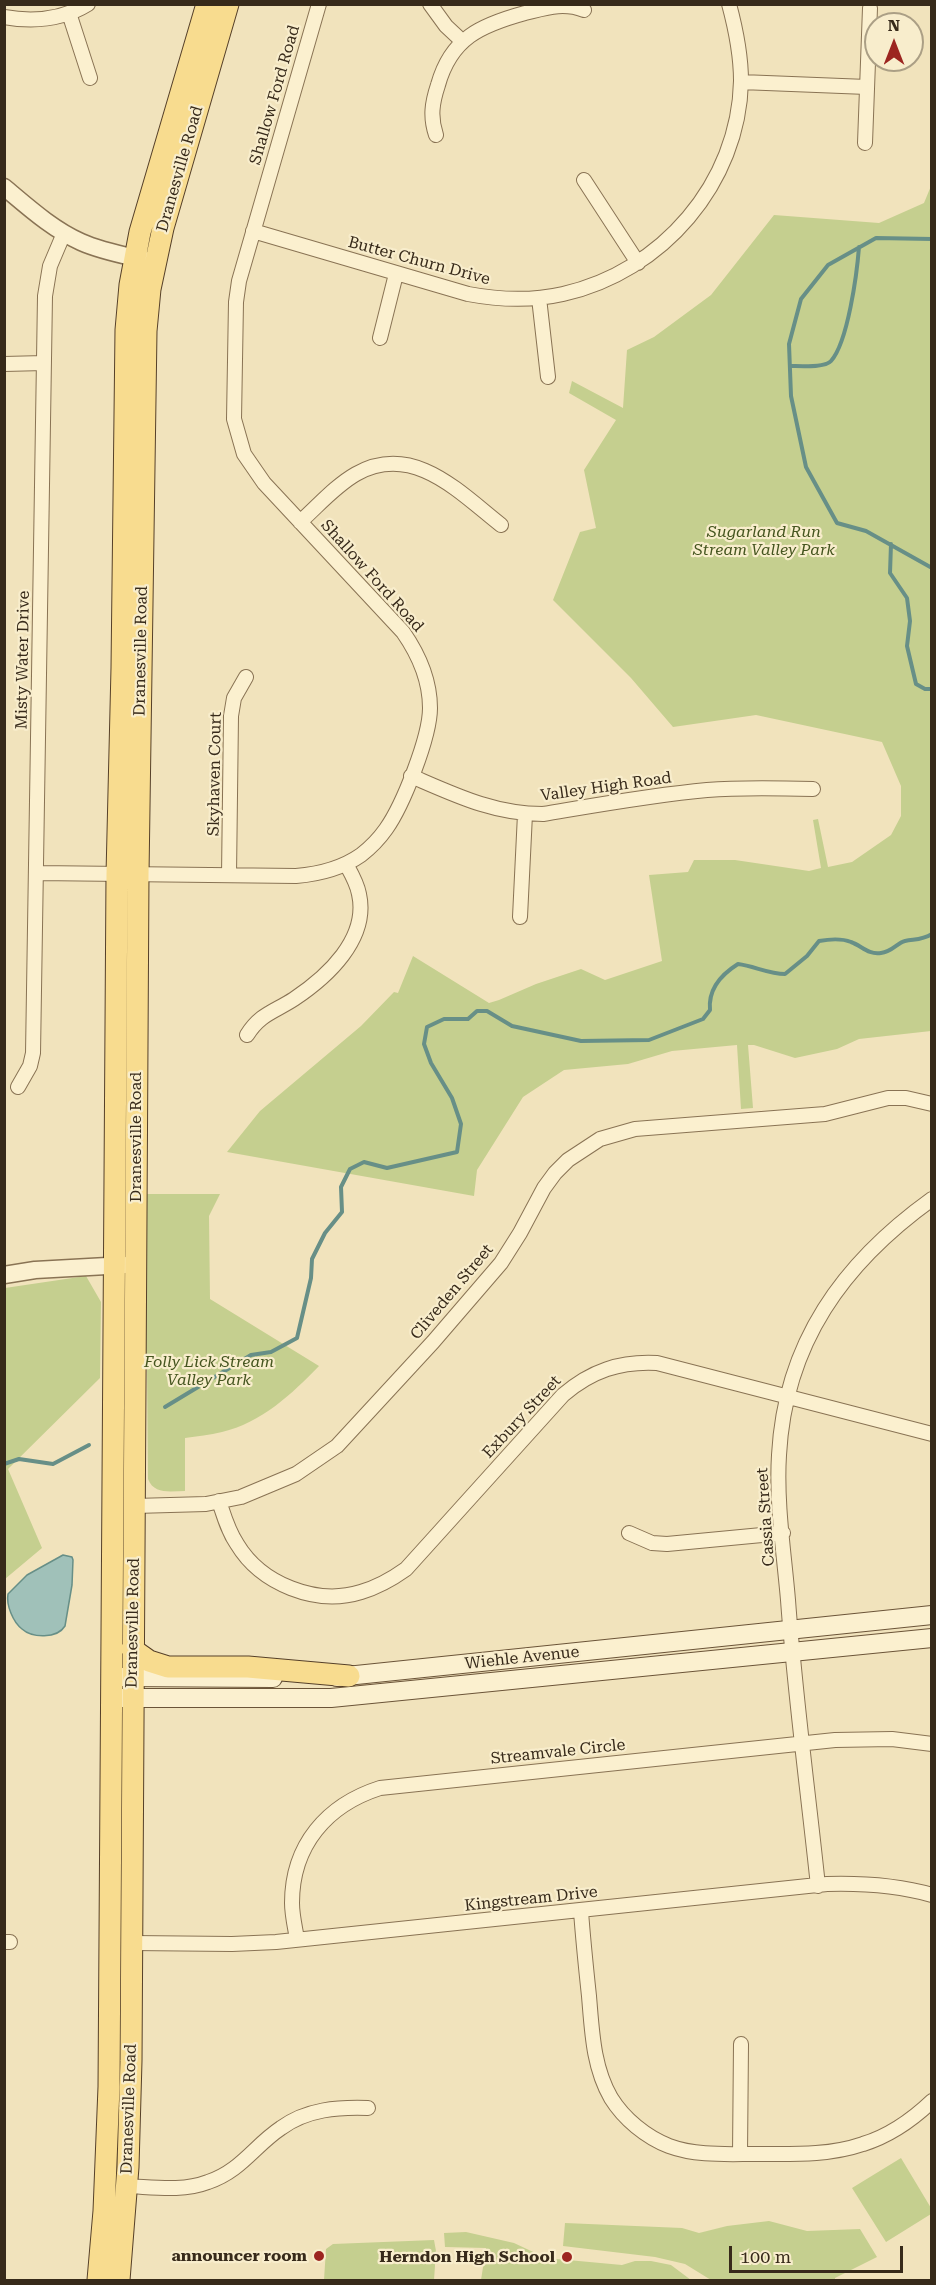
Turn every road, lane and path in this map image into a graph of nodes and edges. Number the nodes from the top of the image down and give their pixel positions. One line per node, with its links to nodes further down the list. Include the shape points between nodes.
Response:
1 (88, 4): 9 (street)
2 (207, 4): 21 (main road, Dranesville Road)
3 (228, 4): 21 (main road, Dranesville Road, via 163,228)
4 (319, 4): 19 (street, Shallow Ford Road)
5 (430, 4): 11 (street)
6 (729, 4): 13 (street, Butter Churn Drive)
7 (870, 8): 14 (street)
8 (584, 10): 11 (street, via 553,6 488,24)
9 (69, 13): 10 (street, via 37,20); 12 (street)
10 (4, 17)
11 (462, 41): 15 (street, via 441,72 431,114)
12 (90, 78)
13 (741, 82): 14 (street); 22 (street, Butter Churn Drive, via 733,134 707,193 677,231)
14 (867, 87): 16 (street)
15 (436, 135)
16 (865, 143)
17 (584, 180): 22 (street)
18 (4, 187): 20 (street)
19 (253, 231): 23 (street, Butter Churn Drive); 29 (street, Shallow Ford Road, via 238,281 234,419 252,469)
20 (64, 233): 21 (street, via 81,242); 26 (street, Misty Water Drive, via 46,284)
21 (144, 260): 37 (main road, Dranesville Road, via 146,331)
22 (638, 263): 24 (street, Butter Churn Drive, via 585,288)
23 (396, 274): 24 (street, Butter Churn Drive, via 476,296); 25 (street)
24 (539, 298): 28 (street)
25 (380, 338)
26 (44, 363): 27 (street); 36 (street, Misty Water Drive)
27 (4, 364)
28 (548, 377)
29 (300, 522): 30 (street, via 357,473 391,464 422,468 438,476); 32 (street, Shallow Ford Road, via 403,632 420,658 430,708 426,736)
30 (501, 525)
31 (246, 677): 38 (street, Skyhaven Court, via 234,698 231,716)
32 (411, 776): 34 (street, Valley High Road, via 476,804); 35 (street, Shallow Ford Road, via 387,828 375,843)
33 (813, 789): 34 (street, Valley High Road, via 708,790)
34 (525, 813): 39 (street)
35 (346, 864): 38 (street, Shallow Ford Road, via 296,876); 40 (street, via 359,892 360,904 347,950 321,980 264,1015)
36 (37, 873): 37 (street, Shallow Ford Road); 41 (street, Misty Water Drive, via 33,1053)
37 (127, 874): 38 (street, Shallow Ford Road); 44 (main road, Dranesville Road)
38 (229, 875)
39 (520, 917)
40 (246, 1035)
41 (18, 1087)
42 (932, 1104): 48 (street, Cliveden Street, via 888,1098 825,1114 635,1129 600,1139 568,1160 544,1188 501,1263 356,1427 329,1452 296,1474)
43 (932, 1199): 46 (street, Cassia Street, via 882,1238 840,1285 809,1338)
44 (125, 1265): 45 (street); 49 (main road, Dranesville Road); 58 (main road, Dranesville Road)
45 (4, 1275)
46 (788, 1396): 47 (street, Exbury Street); 48 (street, Exbury Street, via 657,1363 622,1364 591,1375 563,1395 406,1569 360,1593 329,1596 273,1580 237,1545); 51 (street, Cassia Street, via 779,1455)
47 (932, 1434)
48 (219, 1501): 49 (street, Cliveden Street)
49 (135, 1506): 55 (main road, Dranesville Road)
50 (629, 1533): 51 (street, via 652,1543 667,1544)
51 (783, 1533): 53 (street, Cassia Street)
52 (932, 1615): 53 (main road, Wiehle Avenue)
53 (790, 1629): 56 (street, Cassia Street); 57 (main road, Wiehle Avenue)
54 (932, 1638): 56 (main road, Wiehle Avenue)
55 (132, 1649): 57 (main road, via 148,1661 168,1667 248,1667); 59 (main road, Dranesville Road)
56 (793, 1652): 61 (main road, Wiehle Avenue, via 331,1698); 62 (street, Cassia Street)
57 (349, 1676): 59 (main road, Wiehle Avenue)
58 (111, 1677): 59 (main road, Wiehle Avenue); 60 (main road, Dranesville Road)
59 (132, 1677): 61 (main road, Dranesville Road)
60 (111, 1698): 61 (main road, Wiehle Avenue); 74 (main road, Dranesville Road, via 108,2132)
61 (132, 1698): 68 (main road, Dranesville Road)
62 (803, 1744): 63 (street, Streamvale Circle, via 863,1738); 64 (street, Cassia Street); 67 (street, Streamvale Circle, via 380,1788 362,1794 324,1820 305,1846 293,1884)
63 (932, 1744)
64 (818, 1886): 65 (street, Kingstream Drive, via 880,1884); 66 (street, Kingstream Drive)
65 (932, 1896)
66 (580, 1911): 67 (street, Kingstream Drive); 72 (street, via 594,2046 611,2097 636,2127 669,2146 703,2153)
67 (297, 1939): 68 (street, Kingstream Drive, via 232,1944)
68 (132, 1944): 73 (main road, Dranesville Road)
69 (741, 2044): 72 (street)
70 (932, 2101): 72 (street, via 883,2136 842,2150 819,2154)
71 (368, 2108): 73 (street, via 328,2109 294,2120 242,2164 207,2183 188,2187)
72 (740, 2154)
73 (126, 2186): 75 (main road, Dranesville Road)
74 (98, 2280)
75 (119, 2280)

